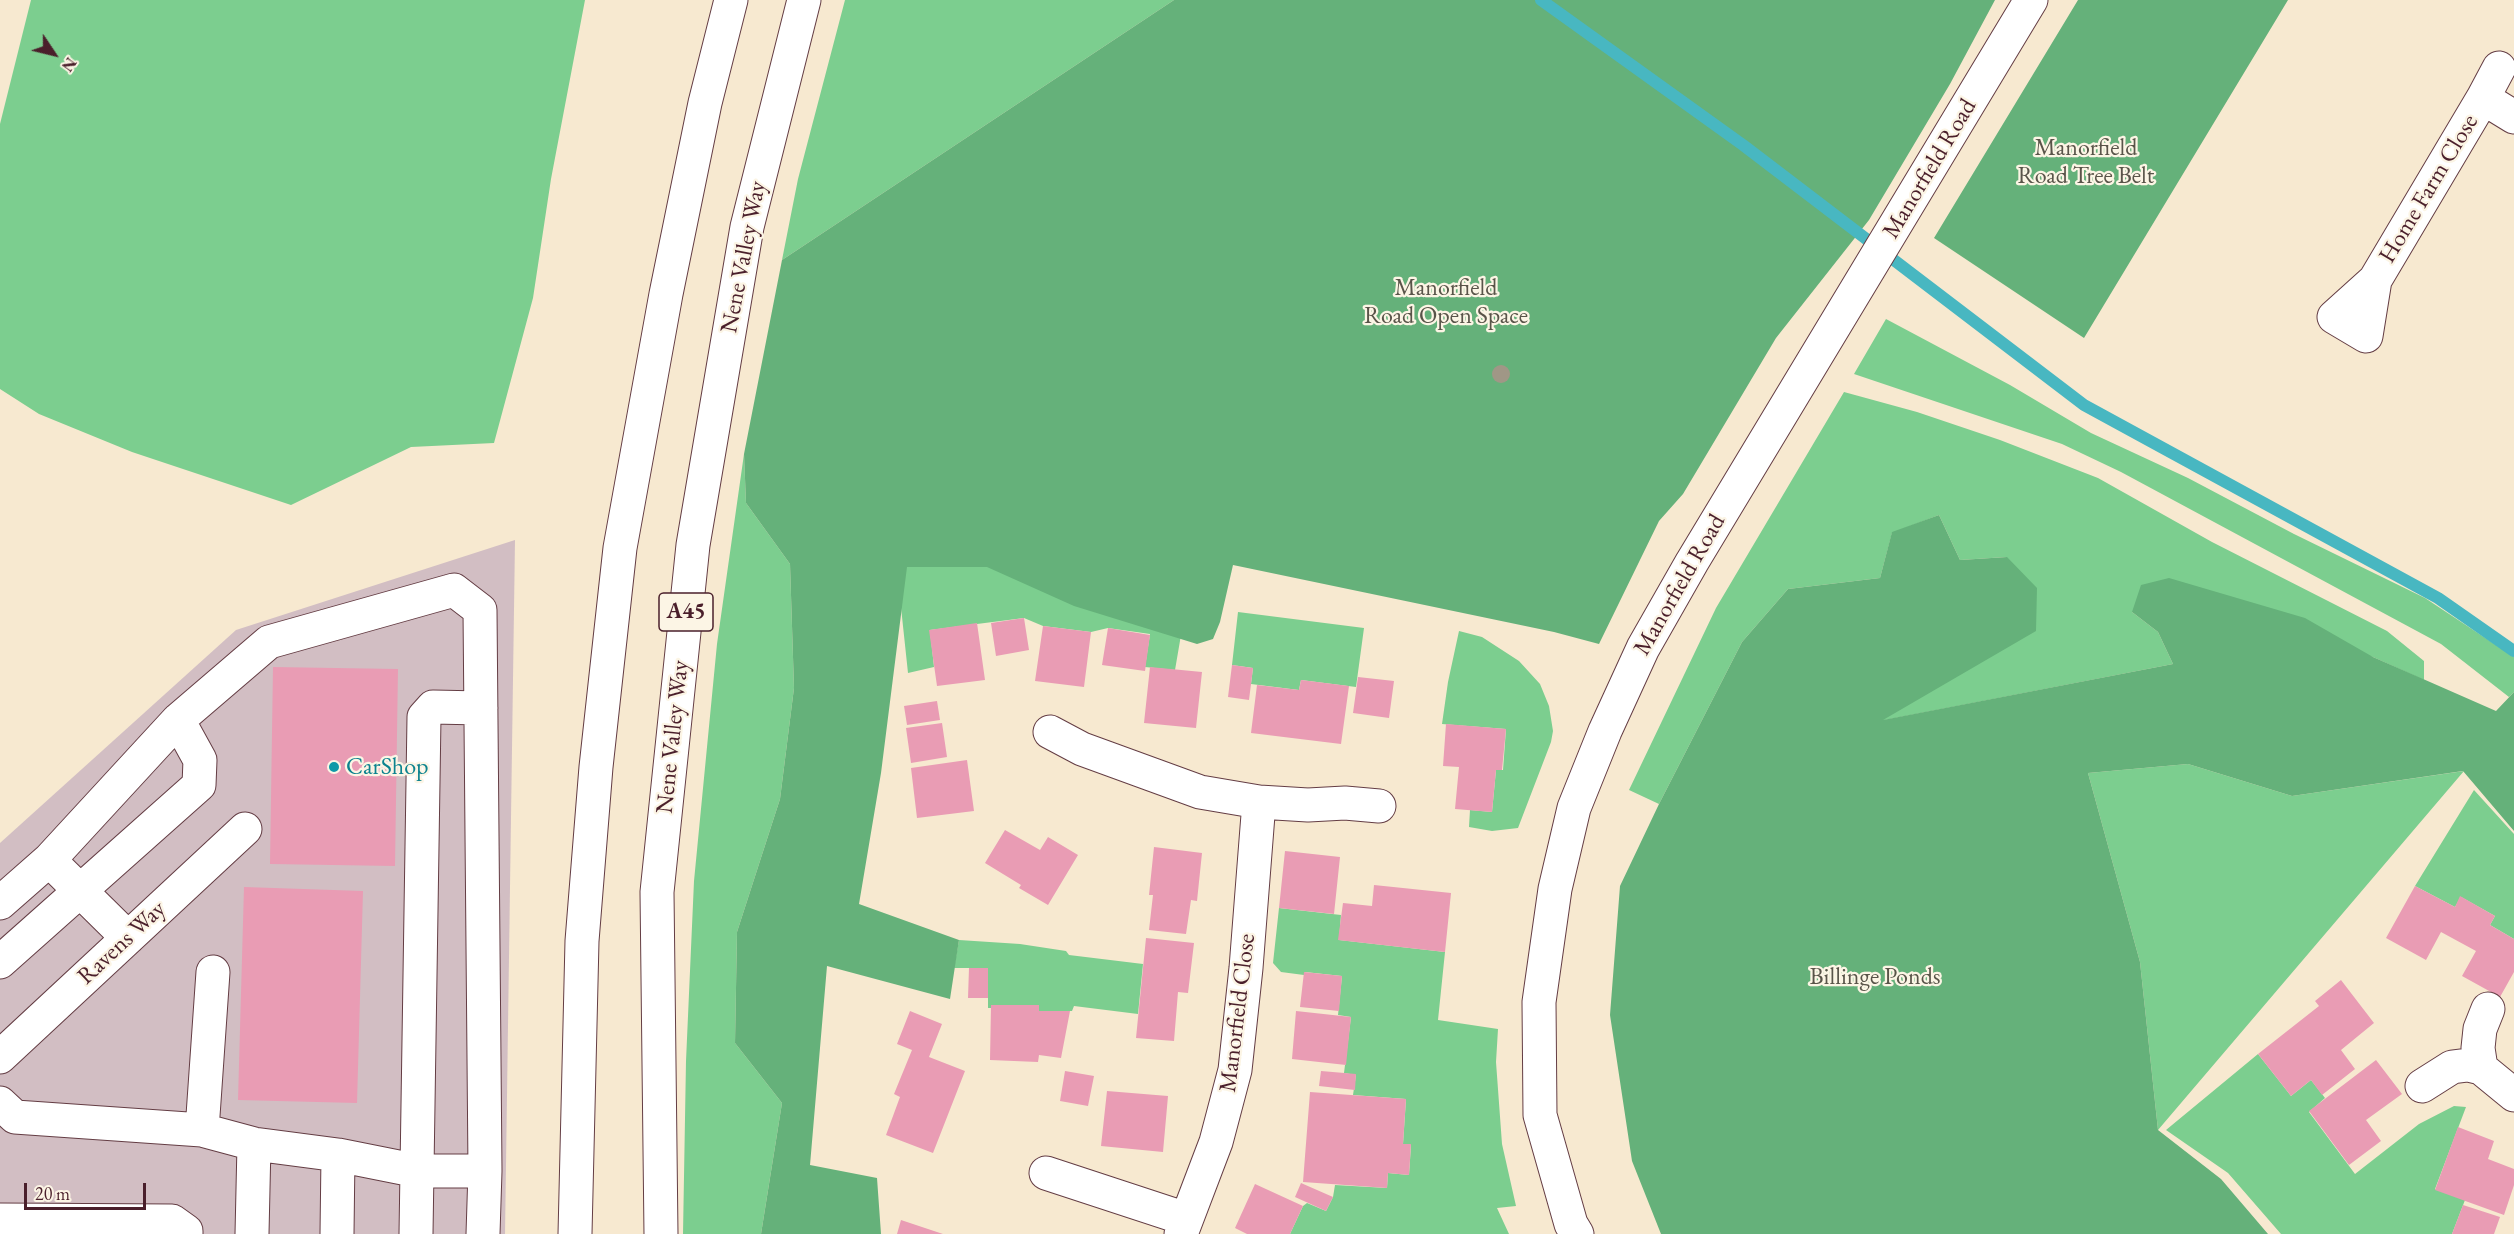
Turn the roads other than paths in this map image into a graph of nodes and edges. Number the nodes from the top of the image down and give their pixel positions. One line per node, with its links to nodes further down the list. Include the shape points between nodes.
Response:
1 (731, 0): 39 (main road, via 666,294 620,548 582,941)
2 (804, 0): 40 (main road, Nene Valley Way / A45, via 747,227 693,545 657,892)
3 (2031, 0): 41 (main road, Manorfield Road, via 1643,648 1574,808 1555,889 1539,1002 1540,1115)
4 (2499, 68): 5 (main road, Home Farm Close)
5 (2483, 98): 6 (main road, Home Farm Close); 7 (main road, Home Farm Close)
6 (2514, 117)
7 (2375, 280)
8 (481, 708): 9 (main road, via 480,610 454,590 269,642); 29 (main road, via 433,707 424,717); 30 (main road)
9 (178, 720): 14 (main road); 15 (main road, via 200,759 199,785)
10 (1050, 732): 11 (main road, via 1082,749 1200,792)
11 (1260, 801): 12 (main road); 33 (main road, Manorfield Close, via 1234,1070 1216,1142)
12 (1379, 806)
13 (245, 830): 17 (main road, Ravens Way)
14 (49, 860): 15 (main road); 16 (main road)
15 (79, 891): 17 (main road); 18 (main road)
16 (0, 903)
17 (128, 938): 21 (main road, Ravens Way)
18 (0, 962)
19 (213, 972): 26 (main road)
20 (2488, 1009): 22 (main road, via 2480,1029)
21 (0, 1057)
22 (2481, 1068): 23 (main road, via 2452,1067); 24 (main road)
23 (2422, 1086)
24 (2514, 1095)
25 (0, 1103): 26 (main road, via 15,1118)
26 (202, 1130): 27 (main road)
27 (254, 1144): 28 (main road); 35 (main road)
28 (338, 1155): 29 (main road); 36 (main road)
29 (418, 1171): 30 (main road); 37 (main road)
30 (485, 1172): 38 (main road)
31 (1046, 1173): 33 (main road, Manorfield Close)
32 (0, 1220): 34 (main road, via 172,1221)
33 (1183, 1226)
34 (186, 1234)
35 (252, 1234)
36 (337, 1234)
37 (416, 1234)
38 (483, 1234)
39 (575, 1234)
40 (661, 1234)
41 (1577, 1234)

